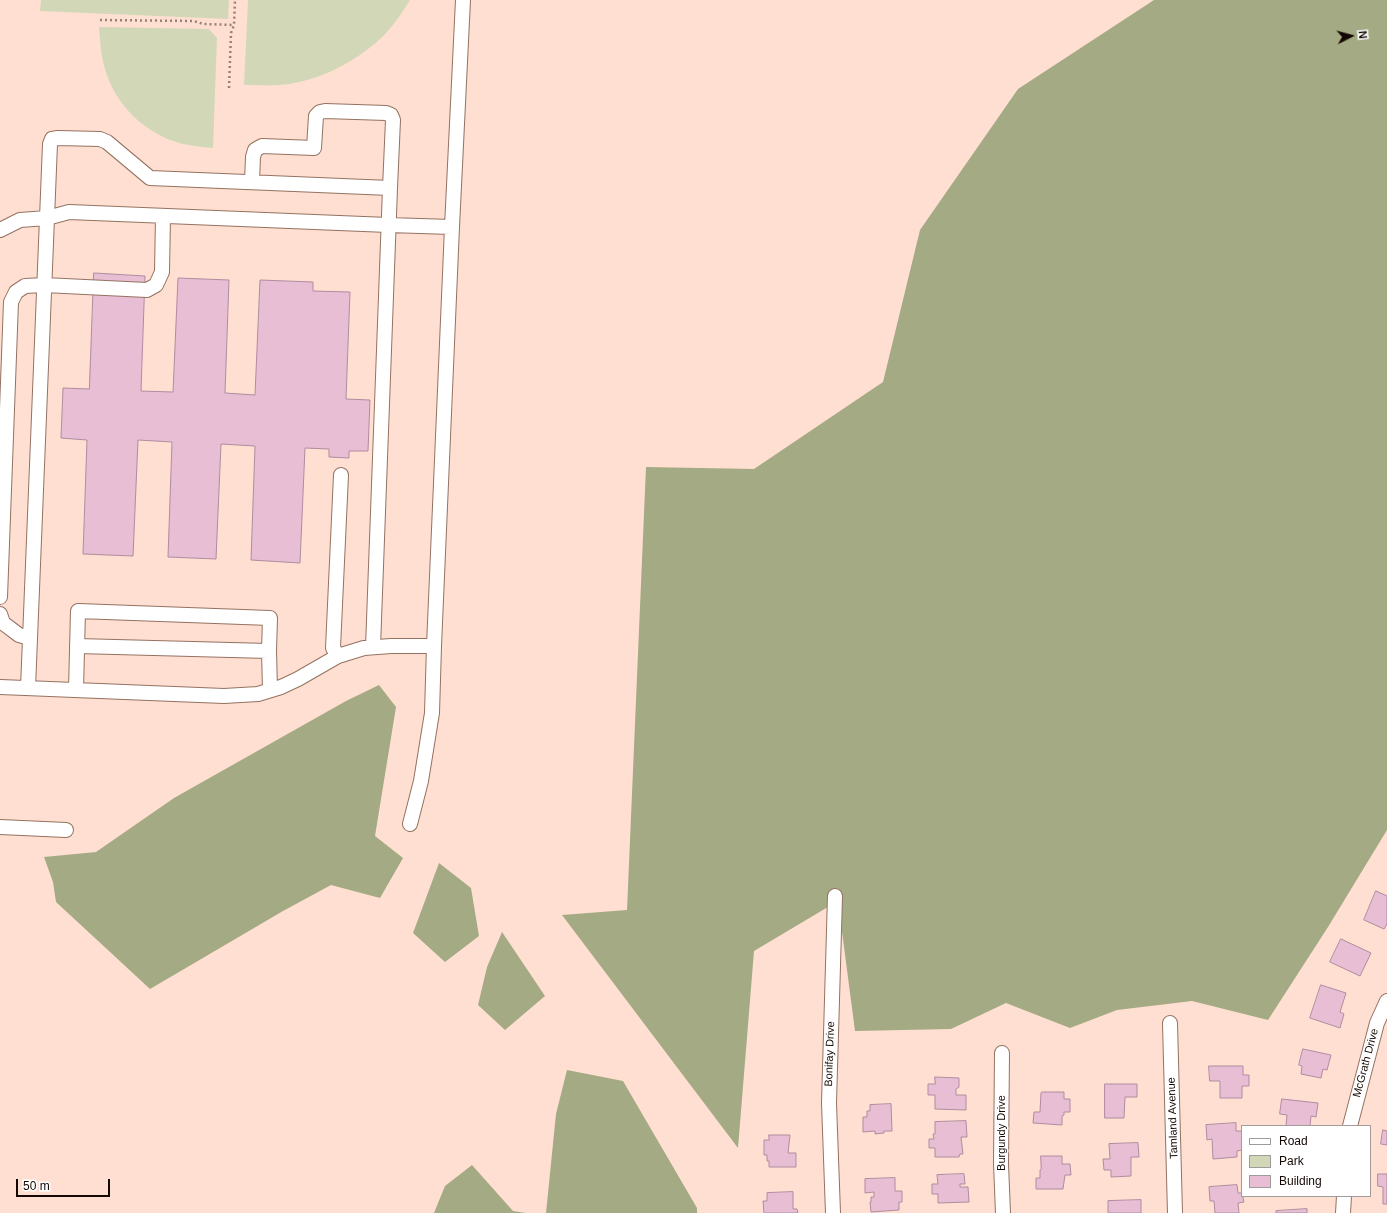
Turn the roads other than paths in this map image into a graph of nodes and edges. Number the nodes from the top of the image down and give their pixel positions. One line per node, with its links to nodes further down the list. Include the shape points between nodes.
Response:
1 (463, 0): 7 (street)
2 (252, 181): 3 (street); 3 (street, via 255,150 262,146 314,148 316,116 320,112 386,113 391,115 393,120); 5 (street, via 150,178 100,138 58,138 50,144)
3 (390, 188): 6 (street)
4 (164, 216): 5 (street, via 69,212); 6 (street); 9 (street, via 162,272 156,285 147,290)
5 (47, 218): 8 (street, via 20,220); 9 (street)
6 (388, 225): 7 (street); 16 (street)
7 (452, 227): 15 (street)
8 (0, 230)
9 (44, 285): 11 (street, via 25,286 16,292 11,302); 13 (street)
10 (341, 475): 18 (street, via 333,648)
11 (0, 597)
12 (0, 614): 13 (street, via 3,623 19,635)
13 (30, 638): 20 (street)
14 (77, 646): 17 (street); 17 (street, via 78,611 270,618); 21 (street)
15 (434, 646): 16 (street); 23 (street, via 432,712 421,781)
16 (373, 647): 18 (street)
17 (269, 651): 22 (street)
18 (338, 656): 22 (street, via 281,688)
19 (0, 687): 20 (street)
20 (28, 688): 21 (street)
21 (76, 690): 22 (street, via 224,696 258,694)
22 (270, 690)
23 (410, 824)
24 (0, 827): 25 (street)
25 (66, 830)
26 (835, 896): 32 (street, Bonifay Drive, via 829,1103)
27 (1387, 1001): 30 (street, McGrath Drive, via 1377,1023)
28 (1170, 1023): 34 (street, Tamland Avenue)
29 (1002, 1052): 33 (street, Burgundy Drive)
30 (1350, 1125)
31 (1344, 1197): 35 (street)
32 (833, 1213)
33 (1003, 1213)
34 (1175, 1213)
35 (1343, 1213)

